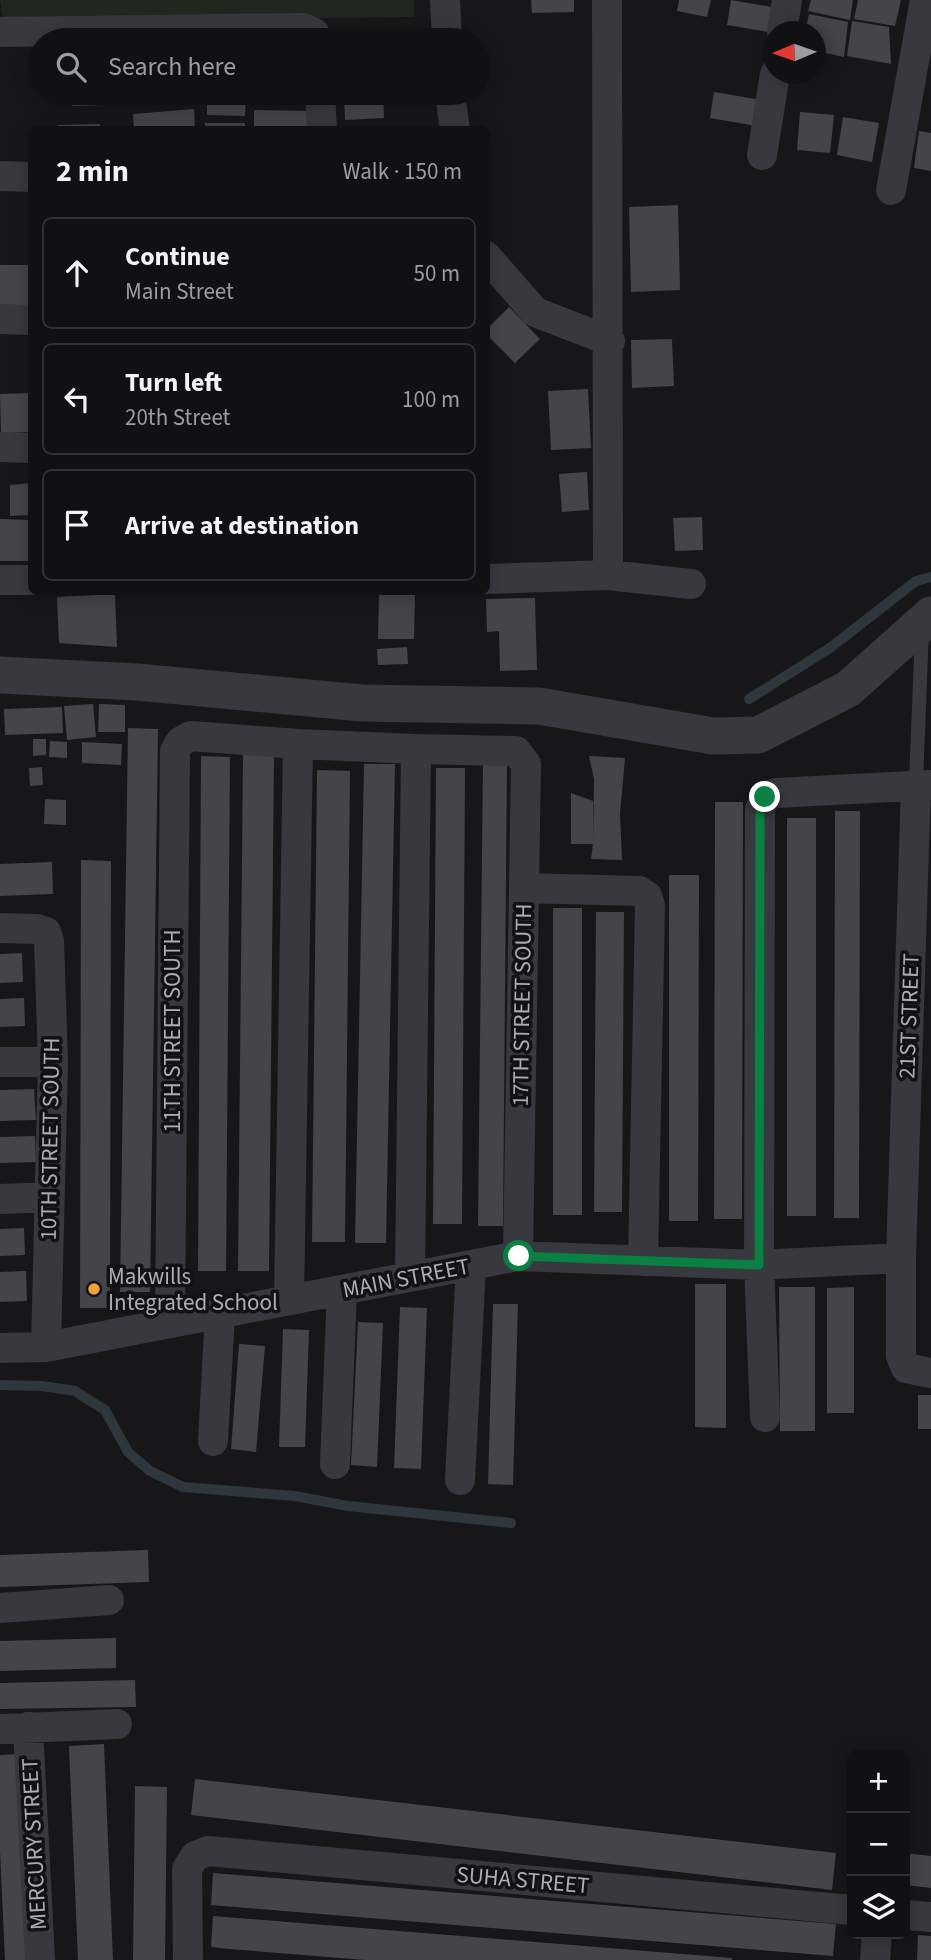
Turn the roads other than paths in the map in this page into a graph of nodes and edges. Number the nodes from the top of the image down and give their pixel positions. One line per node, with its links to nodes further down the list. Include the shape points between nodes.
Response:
1 (444, 0): 6 (street)
2 (607, 0): 21 (street)
3 (787, 0): 5 (street)
4 (925, 0): 17 (street)
5 (784, 21)
6 (446, 28)
7 (0, 32): 8 (street)
8 (28, 32)
9 (773, 84): 14 (street)
10 (321, 105): 12 (street)
11 (452, 105): 13 (street)
12 (322, 126)
13 (454, 126)
14 (762, 155)
15 (0, 176): 16 (street)
16 (28, 177)
17 (891, 190)
18 (490, 261): 21 (street, via 535,313)
19 (0, 319): 20 (street)
20 (28, 320)
21 (610, 341): 24 (street)
22 (0, 447): 23 (street)
23 (28, 448)
24 (608, 575): 25 (street); 28 (street)
25 (490, 579)
26 (0, 580): 27 (street)
27 (28, 580)
28 (691, 584)
29 (927, 619): 30 (street, via 848,689 758,734 713,736 539,706 362,703 137,682); 33 (lane, 21ST STREET)
30 (0, 676)
31 (298, 744): 32 (street); 47 (street); 49 (street, 11TH STREET SOUTH, via 191,736 175,751)
32 (416, 749): 34 (street, 17TH STREET SOUTH, via 516,751 522,755 526,764); 45 (street)
33 (924, 785): 41 (street, 21ST STREET); 43 (street, via 776,793 765,797 760,810)
34 (524, 888): 40 (street, 17TH STREET SOUTH); 42 (street, via 639,891 650,905)
35 (0, 928): 37 (street, 10TH STREET SOUTH, via 37,929 46,932 50,941)
36 (0, 1062): 37 (street)
37 (53, 1062): 38 (street, 10TH STREET SOUTH)
38 (49, 1197): 39 (street); 50 (street, 10TH STREET SOUTH)
39 (0, 1199)
40 (519, 1256): 42 (street, MAIN STREET); 44 (street, MAIN STREET)
41 (901, 1258): 43 (street, MAIN STREET); 52 (street, 21ST STREET, via 901,1356)
42 (643, 1261): 43 (street, MAIN STREET)
43 (759, 1265): 53 (street)
44 (471, 1266): 45 (street, MAIN STREET); 56 (street)
45 (410, 1277): 46 (street, MAIN STREET)
46 (342, 1290): 47 (street, MAIN STREET); 55 (street)
47 (289, 1300): 48 (street, MAIN STREET)
48 (220, 1313): 49 (street, MAIN STREET); 54 (street)
49 (170, 1323): 50 (street, MAIN STREET)
50 (46, 1347): 51 (street, MAIN STREET)
51 (0, 1348)
52 (918, 1371)
53 (765, 1417)
54 (212, 1441)
55 (335, 1464)
56 (460, 1480)
57 (109, 1600): 58 (street)
58 (0, 1608)
59 (117, 1724): 60 (street)
60 (14, 1728): 65 (street, MERCURY STREET)
61 (847, 1910): 66 (street, SUHA STREET, via 208,1851 195,1856 187,1870)
62 (910, 1915): 63 (street)
63 (931, 1917)
64 (877, 1939): 67 (street)
65 (40, 1960)
66 (188, 1960)
67 (876, 1960)

